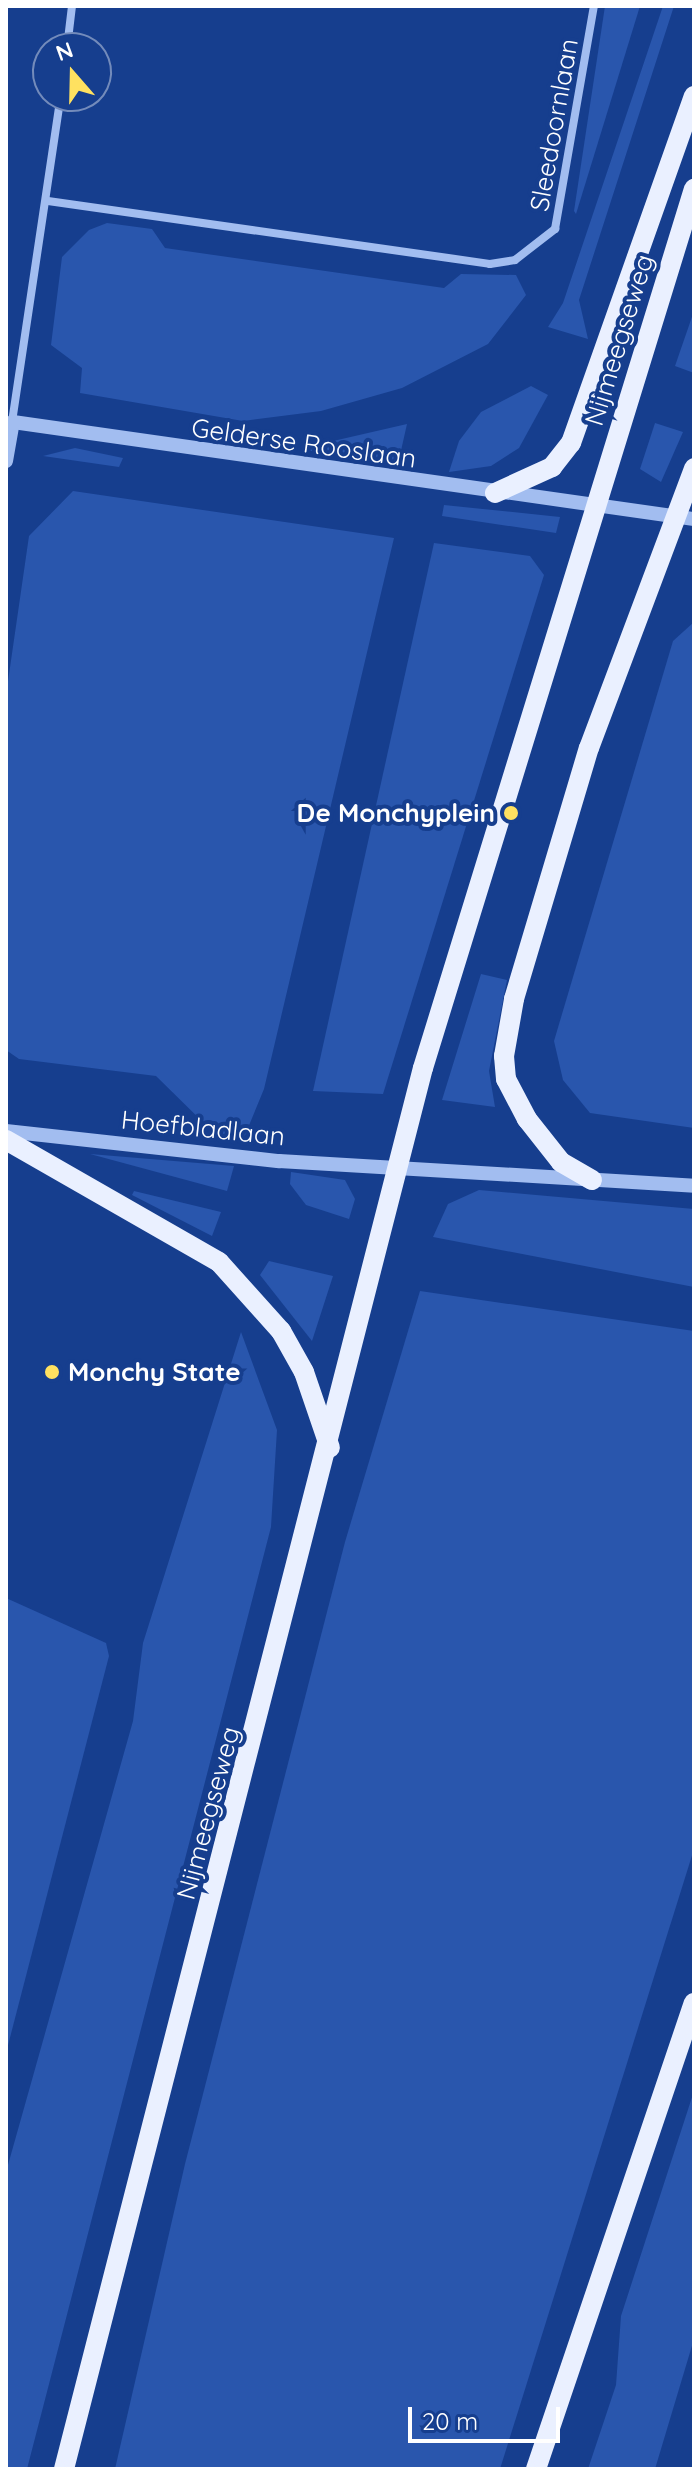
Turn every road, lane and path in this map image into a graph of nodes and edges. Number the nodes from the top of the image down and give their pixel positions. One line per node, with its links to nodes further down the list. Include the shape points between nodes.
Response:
1 (72, 6): 3 (street)
2 (594, 6): 7 (street, Sleedoornlaan, via 563,202 541,247 490,264)
3 (69, 32)
4 (694, 96): 11 (main road, via 571,443 552,467)
5 (59, 112): 7 (street)
6 (694, 189): 12 (main road, Nijmeegseweg)
7 (48, 201): 8 (street)
8 (9, 422): 9 (street); 11 (street, Gelderse Rooslaan)
9 (6, 461)
10 (694, 468): 13 (main road)
11 (495, 493): 12 (street, Gelderse Rooslaan)
12 (596, 506): 13 (street); 16 (main road)
13 (685, 517): 17 (main road, via 589,748 514,999 504,1056 506,1079 527,1119 561,1162)
14 (6, 1131): 16 (street, Hoefbladlaan)
15 (6, 1140): 19 (main road, via 219,1262 281,1331 304,1372)
16 (396, 1168): 17 (street); 19 (main road, Nijmeegseweg)
17 (592, 1180): 18 (street)
18 (694, 1186)
19 (330, 1448): 21 (main road, Nijmeegseweg)
20 (694, 2003): 22 (main road)
21 (64, 2469)
22 (536, 2469)

